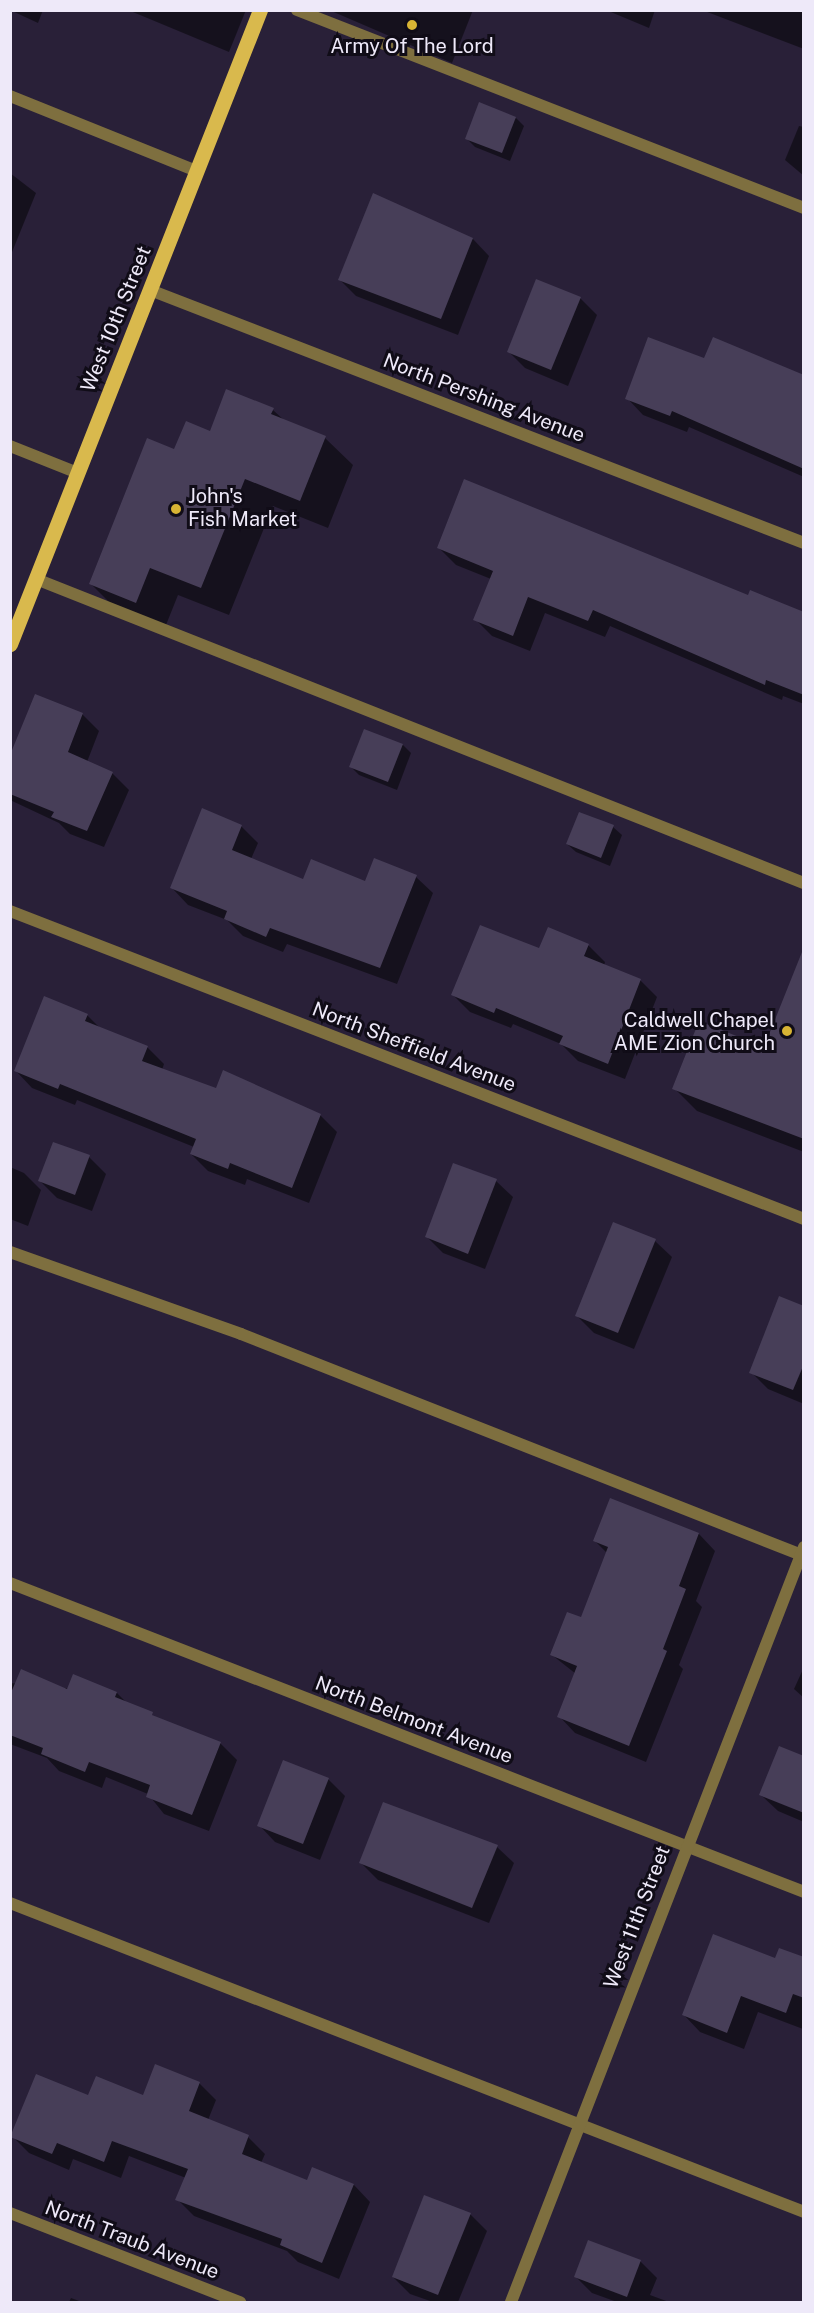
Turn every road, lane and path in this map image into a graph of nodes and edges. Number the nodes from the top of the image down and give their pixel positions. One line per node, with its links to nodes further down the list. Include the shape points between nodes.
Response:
1 (260, 10): 4 (main road, West 10th Street)
2 (297, 10): 5 (street)
3 (10, 96): 4 (street)
4 (197, 171): 6 (main road, West 10th Street)
5 (804, 208)
6 (150, 290): 8 (main road, West 10th Street); 9 (street, North Pershing Avenue)
7 (10, 446): 8 (street)
8 (78, 473): 10 (main road, West 10th Street)
9 (804, 543)
10 (36, 579): 11 (main road, West 10th Street); 12 (street)
11 (10, 644)
12 (804, 883)
13 (10, 910): 14 (street, North Sheffield Avenue)
14 (804, 1219)
15 (10, 1251): 16 (street, via 241,1334)
16 (803, 1552): 18 (street, West 11th Street)
17 (10, 1583): 18 (street, North Belmont Avenue)
18 (685, 1846): 19 (street, North Belmont Avenue); 21 (street, West 11th Street)
19 (804, 1892)
20 (10, 1903): 21 (street)
21 (580, 2122): 22 (street); 25 (street, West 11th Street)
22 (804, 2212)
23 (10, 2213): 24 (street, North Traub Avenue)
24 (240, 2302)
25 (511, 2302)

